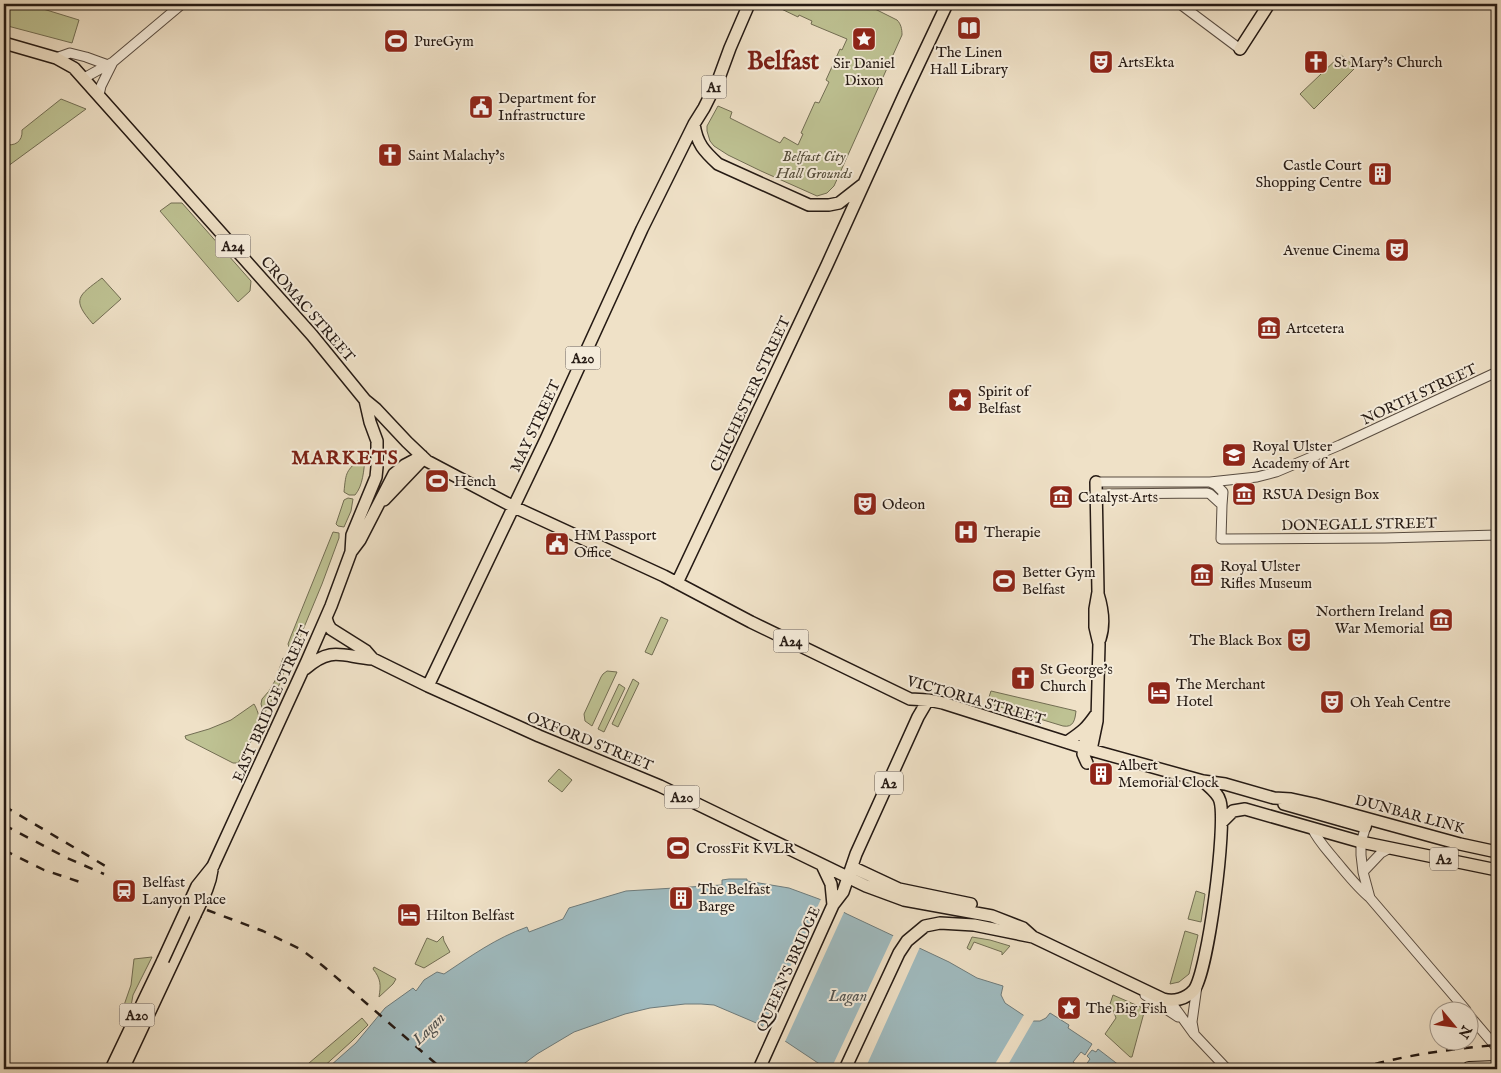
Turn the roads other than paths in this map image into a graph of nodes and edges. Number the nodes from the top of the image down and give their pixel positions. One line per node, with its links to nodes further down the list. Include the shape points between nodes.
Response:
1 (182, 4): 9 (street)
2 (749, 4): 12 (main road, A1, via 719,78)
3 (947, 4): 13 (main road, CHICHESTER STREET)
4 (1180, 4): 7 (street)
5 (1269, 4): 7 (main road)
6 (4, 44): 8 (main road, A24)
7 (1240, 49)
8 (56, 58): 9 (street, via 70,53); 10 (main road, A24)
9 (111, 63): 10 (street); 11 (street)
10 (84, 78): 11 (main road, CROMAC STREET / A24)
11 (99, 95): 15 (main road, CROMAC STREET / A24, via 312,335)
12 (694, 124): 13 (main road, via 698,143 718,164 809,205 839,203); 23 (main road, MAY STREET / A20)
13 (864, 184): 26 (main road, CHICHESTER STREET)
14 (1497, 372): 17 (street, NORTH STREET, via 1340,446 1266,476)
15 (365, 400): 16 (main road, CROMAC STREET / A24); 25 (main road, EAST BRIDGE STREET / A20, via 377,441 377,466 352,535)
16 (423, 457): 23 (main road, CROMAC STREET / A24); 25 (main road, EAST BRIDGE STREET / A20, via 394,474)
17 (1239, 479): 19 (street, NORTH STREET); 20 (street)
18 (1096, 482): 19 (street, NORTH STREET); 21 (main road)
19 (1210, 482): 20 (street)
20 (1223, 492): 22 (street)
21 (1096, 494): 22 (street, via 1207,493); 32 (main road, via 1098,592 1103,609)
22 (1219, 502): 24 (street, DONEGALL STREET, via 1222,539)
23 (514, 507): 26 (main road, VICTORIA STREET / A24); 30 (main road, MAY STREET / A20)
24 (1497, 535)
25 (351, 552): 27 (main road, EAST BRIDGE STREET / A20)
26 (677, 583): 31 (main road, VICTORIA STREET / A24, via 910,699)
27 (326, 618): 28 (main road, OXFORD STREET / A20, via 331,629); 29 (main road, EAST BRIDGE STREET / A20)
28 (373, 659): 29 (main road, OXFORD STREET / A20, via 331,654 317,659); 30 (main road, OXFORD STREET / A20)
29 (302, 672): 53 (main road, EAST BRIDGE STREET / A20, bridge, via 213,866 198,886)
30 (428, 686): 46 (main road, OXFORD STREET / A20, via 660,786)
31 (928, 700): 34 (main road, VICTORIA STREET / A2); 49 (main road, A2)
32 (1098, 712): 33 (main road); 35 (main road, via 1094,739)
33 (1087, 728): 34 (main road); 35 (main road)
34 (1067, 742): 35 (main road, VICTORIA STREET / A2)
35 (1088, 749): 36 (main road, via 1083,754); 37 (main road, VICTORIA STREET / A2)
36 (1087, 763)
37 (1203, 781): 38 (main road, VICTORIA STREET / A2); 40 (main road, via 1220,799)
38 (1274, 798): 39 (main road, VICTORIA STREET / A2); 41 (main road, via 1287,806)
39 (1314, 804): 41 (main road, DUNBAR LINK / A2)
40 (1222, 822): 42 (main road, A2, via 1233,811 1245,809); 55 (main road, via 1215,895)
41 (1367, 823): 43 (street); 45 (main road, DUNBAR LINK / A2)
42 (1312, 828): 43 (main road, A2); 50 (street, via 1360,890)
43 (1361, 842): 44 (main road, A2); 48 (street)
44 (1390, 848): 47 (main road, A2); 48 (street)
45 (1497, 852)
46 (822, 865): 49 (main road, OXFORD STREET / A20); 51 (main road, via 831,884)
47 (1497, 870)
48 (1362, 872): 50 (street)
49 (850, 873): 51 (main road, A2, via 841,896); 52 (main road, OXFORD STREET, via 866,886 904,900 992,916 1023,928)
50 (1370, 898): 56 (street)
51 (833, 905): 65 (main road, QUEEN'S BRIDGE / A2)
52 (1033, 937): 54 (main road); 66 (main road, via 974,925 940,923 925,926 907,941 899,953)
53 (168, 962): 63 (main road, EAST BRIDGE STREET / A20); 64 (main road, EAST BRIDGE STREET / A20)
54 (1120, 979): 57 (main road); 58 (street)
55 (1197, 983): 57 (main road, via 1188,995); 60 (street, via 1192,1022)
56 (1457, 1000)
57 (1170, 1001): 58 (street)
58 (1186, 1024): 60 (street)
59 (1478, 1026): 61 (street)
60 (1194, 1034): 67 (street)
61 (1497, 1048)
62 (1497, 1068): 68 (highway)
63 (111, 1069)
64 (123, 1069)
65 (759, 1069)
66 (845, 1069)
67 (1227, 1069)
68 (1469, 1069)

